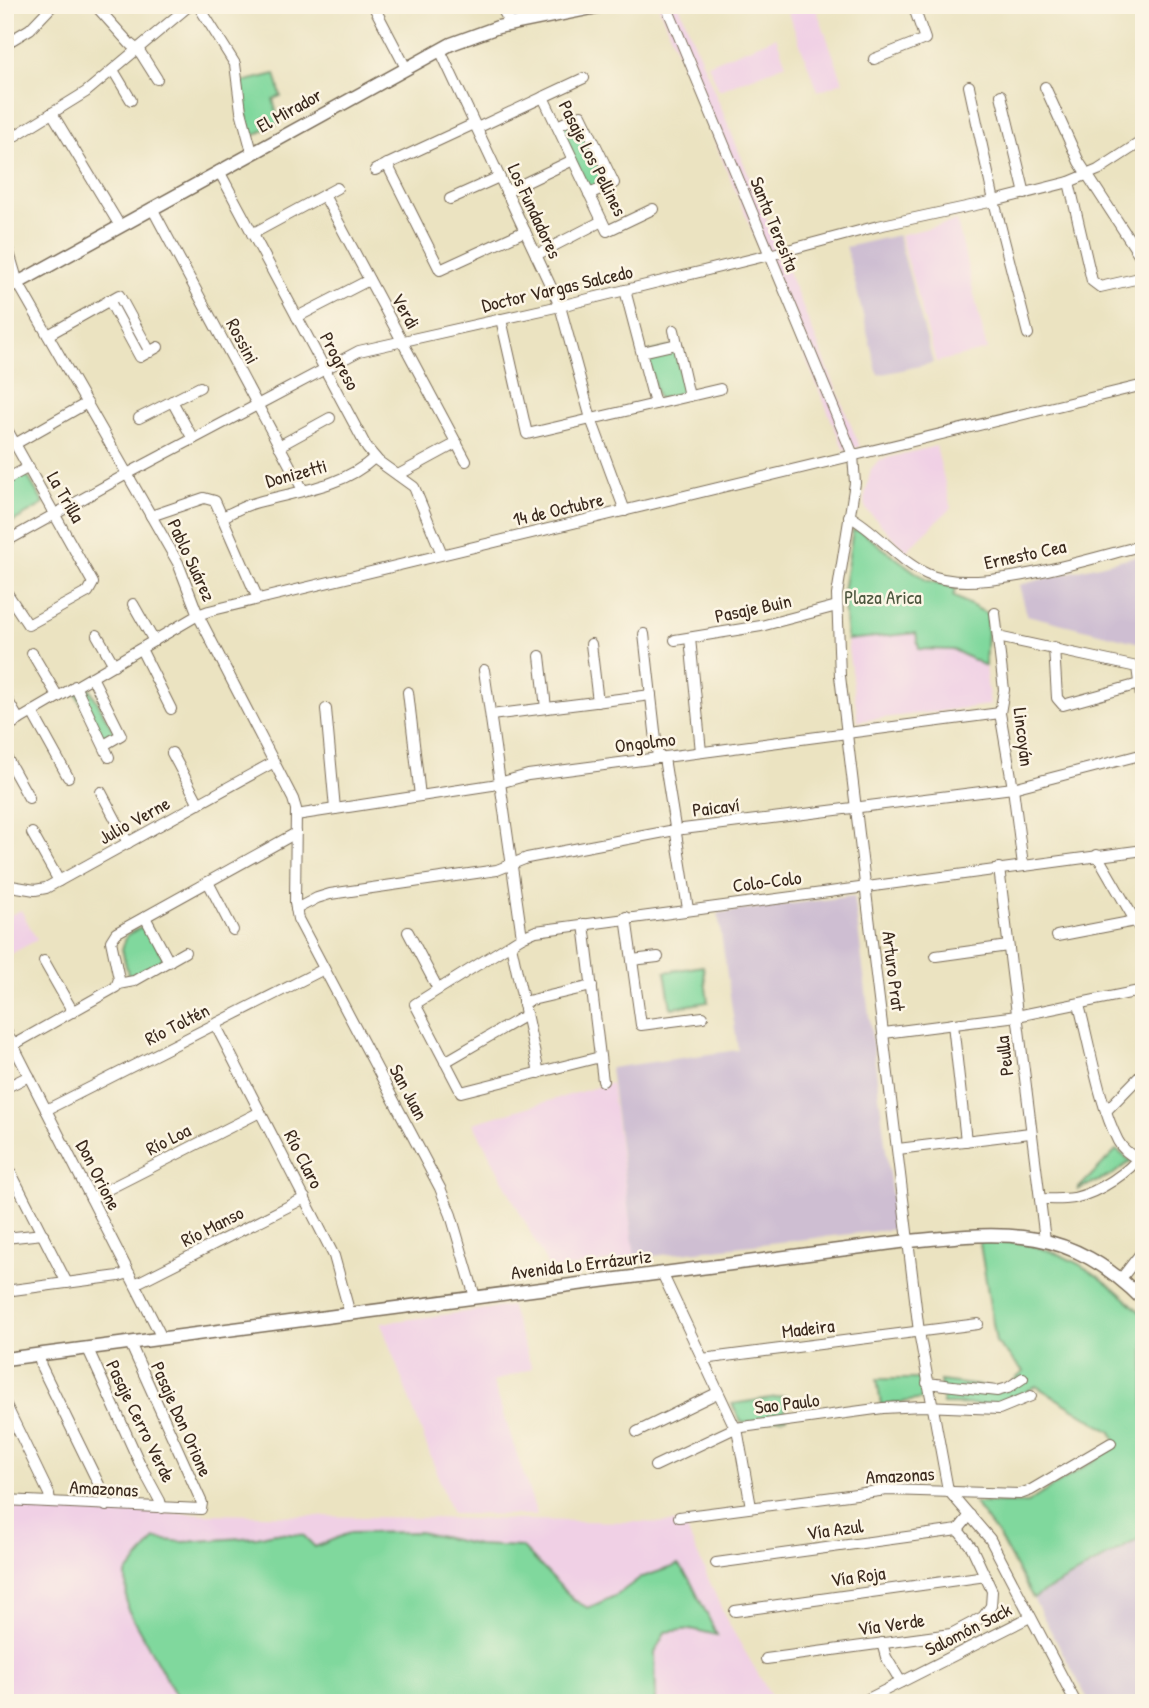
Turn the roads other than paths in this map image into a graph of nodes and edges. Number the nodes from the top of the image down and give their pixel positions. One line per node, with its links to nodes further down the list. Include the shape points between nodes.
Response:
1 (95, 5): 13 (street)
2 (190, 5): 13 (street)
3 (198, 5): 30 (street, via 235,64)
4 (373, 5): 16 (street)
5 (500, 5): 11 (street)
6 (607, 5): 10 (main road, El Mirador)
7 (666, 5): 53 (street, Santa Teresita)
8 (913, 5): 15 (street, via 925,39)
9 (48, 7): 12 (street, via 30,29)
10 (575, 8): 11 (main road, El Mirador)
11 (511, 24): 14 (main road, El Mirador)
12 (5, 44)
13 (136, 49): 17 (street); 19 (street)
14 (440, 50): 16 (main road, El Mirador); 26 (street, Los Fundadores)
15 (874, 59)
16 (406, 68): 30 (main road, El Mirador)
17 (113, 70): 24 (street); 25 (street)
18 (584, 78): 23 (street)
19 (157, 79)
20 (969, 86): 44 (street)
21 (1045, 87): 35 (street)
22 (1001, 95): 41 (street)
23 (543, 97): 26 (street); 27 (street, Pasaje Los Pellines)
24 (131, 100)
25 (52, 113): 29 (street); 48 (street)
26 (475, 126): 32 (street); 36 (street, Los Fundadores)
27 (557, 126): 31 (street, Pasaje Los Pellines); 40 (street, via 581,115 614,183)
28 (1144, 140): 35 (street, Doctor Vargas Salcedo)
29 (5, 142)
30 (252, 152): 34 (main road, El Mirador)
31 (573, 160): 39 (street); 40 (street, Pasaje Los Pellines)
32 (387, 164): 33 (street); 49 (street, via 440,270)
33 (375, 170)
34 (219, 171): 45 (main road, El Mirador); 50 (street, Progreso)
35 (1088, 175): 37 (street, Doctor Vargas Salcedo); 54 (street)
36 (499, 177): 39 (street, Los Fundadores); 43 (street)
37 (1069, 182): 41 (street, Doctor Vargas Salcedo); 55 (street, via 1092,281 1100,287)
38 (337, 188): 42 (street)
39 (506, 192): 49 (street, Los Fundadores)
40 (589, 194): 47 (street, Pasaje Los Pellines)
41 (1024, 194): 44 (street, Doctor Vargas Salcedo)
42 (324, 195): 50 (street); 56 (street, Verdi)
43 (450, 199)
44 (994, 201): 53 (street, Doctor Vargas Salcedo); 64 (street)
45 (152, 208): 48 (main road, El Mirador); 78 (street, Rossini)
46 (653, 209): 47 (street, Pasaje Los Pellines, via 607,231)
47 (602, 221): 52 (street)
48 (120, 226): 57 (main road, El Mirador)
49 (525, 231): 52 (street, Los Fundadores)
50 (253, 234): 61 (street, Progreso)
51 (5, 239): 57 (street, Pablo Suárez)
52 (536, 255): 60 (street, Los Fundadores)
53 (769, 255): 59 (street, Doctor Vargas Salcedo); 87 (street, Santa Teresita)
54 (1144, 262)
55 (1144, 277)
56 (369, 280): 61 (street); 66 (street, Verdi)
57 (18, 282): 58 (main road, El Mirador); 65 (street, Pablo Suárez)
58 (5, 289)
59 (625, 290): 60 (street, Doctor Vargas Salcedo); 69 (street)
60 (560, 306): 62 (street, Doctor Vargas Salcedo); 81 (street, Los Fundadores)
61 (297, 317): 70 (street, Progreso)
62 (501, 319): 66 (street, Doctor Vargas Salcedo); 81 (street, via 527,434)
63 (674, 330): 67 (street)
64 (1028, 334)
65 (48, 335): 68 (street, via 114,298); 76 (street, Pablo Suárez)
66 (402, 341): 70 (street, Doctor Vargas Salcedo, via 359,351); 84 (street, Verdi)
67 (677, 344): 69 (street); 74 (street)
68 (149, 352)
69 (642, 352): 77 (street)
70 (325, 369): 78 (street, Doctor Vargas Salcedo); 88 (street, Progreso)
71 (1144, 384): 87 (street, 14 de Octubre)
72 (201, 387): 75 (street)
73 (720, 389): 74 (street)
74 (689, 396): 77 (street)
75 (172, 401): 79 (street); 83 (street)
76 (87, 403): 85 (street); 91 (street, Pablo Suárez)
77 (655, 404): 81 (street)
78 (257, 405): 83 (street, Doctor Vargas Salcedo); 86 (street, Rossini)
79 (139, 418)
80 (330, 418): 86 (street)
81 (592, 419): 95 (street, Los Fundadores)
82 (5, 426): 85 (street, La Trilla)
83 (193, 439): 91 (street, Doctor Vargas Salcedo)
84 (457, 443): 89 (street, Verdi); 92 (street)
85 (15, 444): 90 (street, La Trilla)
86 (279, 446): 94 (street, Rossini)
87 (853, 455): 95 (street, 14 de Octubre); 98 (street, Arturo Prat, via 856,474)
88 (374, 458): 92 (street, Progreso); 94 (street, Donizetti, via 336,481)
89 (466, 461)
90 (29, 467): 93 (street); 96 (street, La Trilla)
91 (127, 474): 96 (street, Doctor Vargas Salcedo); 97 (street, Pablo Suárez)
92 (398, 475): 102 (street, Progreso, via 417,491)
93 (5, 480)
94 (303, 490): 99 (street, Donizetti)
95 (625, 511): 102 (street, 14 de Octubre)
96 (55, 514): 100 (street, Doctor Vargas Salcedo); 103 (street, La Trilla, via 93,586 28,625)
97 (151, 516): 99 (street, via 208,498 217,503); 108 (street, Pablo Suárez, via 178,563)
98 (849, 516): 101 (street, Ernesto Cea, via 911,565 948,581 1003,579); 106 (street, Arturo Prat)
99 (223, 517): 104 (street)
100 (5, 542)
101 (1144, 545)
102 (442, 554): 104 (street, 14 de Octubre)
103 (5, 590)
104 (258, 599): 108 (street, 14 de Octubre)
105 (133, 604): 114 (street)
106 (837, 606): 112 (street, Pasaje Buin); 139 (street, Arturo Prat)
107 (995, 613): 111 (street, Lincoyán)
108 (198, 615): 114 (street, 14 de Octubre); 147 (street, Pablo Suárez)
109 (644, 634): 126 (street)
110 (97, 635): 120 (street)
111 (998, 636): 116 (street); 134 (street, Lincoyán, via 1004,690)
112 (690, 638): 113 (street, Pasaje Buin); 141 (street)
113 (675, 640)
114 (154, 641): 117 (street, 14 de Octubre)
115 (591, 644): 129 (street)
116 (1054, 647): 123 (street, via 1137,667); 123 (street, via 1057,698 1063,705)
117 (141, 649): 120 (street, 14 de Octubre); 131 (street)
118 (32, 653): 128 (street)
119 (540, 656): 130 (street)
120 (114, 664): 122 (street, 14 de Octubre)
121 (484, 670): 135 (street)
122 (93, 677): 124 (street, 14 de Octubre); 140 (street, via 121,735)
123 (1139, 684): 137 (street)
124 (75, 686): 128 (street, 14 de Octubre); 140 (street)
125 (408, 692): 152 (street)
126 (651, 695): 129 (street); 146 (street)
127 (5, 696): 136 (street)
128 (58, 697): 133 (street, 14 de Octubre)
129 (598, 702): 130 (street)
130 (547, 708): 135 (street)
131 (172, 709)
132 (326, 709): 156 (street)
133 (32, 712): 136 (street, 14 de Octubre); 148 (street)
134 (1000, 713): 139 (street, Ongolmo); 150 (street, Lincoyán)
135 (491, 715): 149 (street)
136 (19, 720): 138 (street, 14 de Octubre)
137 (1144, 720)
138 (5, 728)
139 (847, 732): 141 (street, Ongolmo); 155 (street, Arturo Prat)
140 (104, 745): 145 (street)
141 (701, 752): 146 (street, Ongolmo)
142 (172, 753): 154 (street)
143 (1144, 754): 150 (street, Paicaví)
144 (5, 755): 153 (street)
145 (109, 757)
146 (661, 758): 149 (street, Ongolmo); 158 (street)
147 (274, 762): 154 (street, Julio Verne); 157 (street, Pablo Suárez)
148 (68, 777)
149 (500, 782): 152 (street, Ongolmo); 164 (street)
150 (1013, 788): 155 (street, Paicaví); 165 (street, Lincoyán)
151 (101, 792): 161 (street)
152 (420, 796): 156 (street, Ongolmo)
153 (29, 798)
154 (198, 804): 161 (street, Julio Verne)
155 (856, 806): 158 (street, Paicaví); 170 (street, Arturo Prat)
156 (335, 809): 157 (street, Ongolmo)
157 (296, 815): 160 (street, Pablo Suárez)
158 (676, 830): 164 (street, Paicaví); 172 (street)
159 (32, 833): 167 (street)
160 (296, 833): 168 (street); 171 (street, Pablo Suárez)
161 (128, 843): 167 (street, Julio Verne)
162 (1144, 850): 163 (street, Colo-Colo)
163 (1097, 855): 165 (street, Colo-Colo); 175 (street)
164 (512, 864): 171 (street, Paicaví, via 330,894); 181 (street)
165 (1023, 865): 166 (street, Colo-Colo)
166 (999, 868): 170 (street, Colo-Colo); 183 (street, Peulla)
167 (59, 881): 169 (street, Julio Verne, via 39,890)
168 (208, 882): 173 (street); 177 (street)
169 (5, 885)
170 (866, 886): 172 (street, Colo-Colo); 204 (street, Arturo Prat)
171 (296, 909): 190 (street, San Juan)
172 (688, 909): 174 (street, Colo-Colo)
173 (145, 917): 189 (street); 191 (street, via 112,938)
174 (626, 917): 176 (street, Colo-Colo); 187 (street)
175 (1135, 921): 179 (street); 180 (street)
176 (584, 924): 181 (street, Colo-Colo); 192 (street)
177 (233, 930)
178 (408, 932): 193 (street)
179 (1057, 936)
180 (1144, 936)
181 (522, 937): 182 (street, Colo-Colo)
182 (511, 945): 193 (street, Colo-Colo); 195 (street)
183 (1008, 946): 185 (street); 199 (street, Peulla)
184 (185, 953): 189 (street)
185 (936, 956)
186 (658, 957): 187 (street)
187 (632, 960): 200 (street, via 641,1025)
188 (44, 961): 197 (street)
189 (169, 962): 191 (street)
190 (324, 969): 201 (street, Río Toltén); 236 (street, San Juan, via 440,1188)
191 (118, 985): 197 (street)
192 (592, 986): 195 (street); 206 (street)
193 (438, 989): 207 (street, Colo-Colo, via 415,1004)
194 (1144, 990): 196 (street)
195 (523, 1002): 198 (street)
196 (1079, 1004): 199 (street); 214 (street)
197 (73, 1012): 205 (street)
198 (526, 1015): 207 (street); 209 (street)
199 (1017, 1016): 202 (street); 216 (street, Peulla)
200 (703, 1017)
201 (215, 1024): 213 (street, Río Toltén); 215 (street, Río Claro)
202 (953, 1024): 204 (street); 217 (street)
203 (5, 1029): 205 (street, Don Orione)
204 (884, 1033): 218 (street, Arturo Prat)
205 (13, 1045): 210 (street, Don Orione)
206 (600, 1057): 209 (street); 211 (street)
207 (445, 1062): 209 (street, via 461,1092)
208 (1144, 1072): 214 (street)
209 (539, 1073)
210 (29, 1076): 212 (street); 213 (street, Don Orione)
211 (603, 1081)
212 (5, 1088)
213 (46, 1110): 222 (street, Don Orione)
214 (1106, 1111): 219 (street, via 1119,1143 1127,1152)
215 (260, 1112): 222 (street, Río Loa); 223 (street, Río Claro)
216 (1030, 1133): 217 (street); 224 (street, Peulla)
217 (967, 1141): 218 (street)
218 (898, 1149): 228 (street, Arturo Prat)
219 (1141, 1156): 224 (street, via 1129,1170 1075,1197)
220 (5, 1161): 221 (street)
221 (10, 1180): 225 (street)
222 (91, 1198): 230 (street, Don Orione)
223 (305, 1198): 234 (street, Río Manso); 238 (street, Río Claro, via 334,1256)
224 (1040, 1199): 227 (street, Peulla)
225 (43, 1234): 226 (street); 233 (street)
226 (5, 1238)
227 (1045, 1240): 228 (main road, Avenida Lo Errázuriz, via 997,1234); 232 (main road, Avenida Lo Errázuriz, via 1086,1256)
228 (910, 1241): 231 (main road, Avenida Lo Errázuriz); 240 (street, Arturo Prat)
229 (1144, 1249): 232 (street)
230 (129, 1273): 233 (street); 234 (street, Don Orione)
231 (662, 1273): 236 (main road, Avenida Lo Errázuriz); 246 (street)
232 (1120, 1280): 237 (main road, Avenida Lo Errázuriz)
233 (67, 1283): 235 (street)
234 (135, 1284): 241 (street, Don Orione)
235 (5, 1291)
236 (475, 1297): 238 (main road, Avenida Lo Errázuriz)
237 (1144, 1301)
238 (350, 1314): 241 (main road, Avenida Lo Errázuriz)
239 (978, 1324): 240 (street, Madeira)
240 (919, 1332): 246 (street, Madeira); 248 (street, Arturo Prat)
241 (162, 1338): 242 (main road, Avenida Lo Errázuriz)
242 (130, 1343): 243 (main road, Avenida Lo Errázuriz); 263 (street, Pasaje Don Orione)
243 (88, 1349): 244 (main road, Avenida Lo Errázuriz); 262 (street, Pasaje Cerro Verde)
244 (39, 1355): 245 (main road, Avenida Lo Errázuriz); 260 (street)
245 (5, 1359)
246 (702, 1359): 249 (street)
247 (1023, 1378): 248 (street, via 997,1391)
248 (927, 1383): 252 (street, Arturo Prat)
249 (718, 1393): 253 (street); 254 (street)
250 (1031, 1396): 252 (street, Sao Paulo, via 991,1410)
251 (5, 1402): 259 (street)
252 (932, 1406): 253 (street, Sao Paulo); 257 (street, Arturo Prat)
253 (735, 1427): 256 (street, Sao Paulo); 261 (street)
254 (637, 1432)
255 (1111, 1443): 257 (street, Amazonas, via 1023,1493)
256 (655, 1466)
257 (948, 1490): 261 (street, Amazonas, via 887,1490); 264 (street, Salomón Sack)
258 (5, 1500): 259 (street, Amazonas)
259 (50, 1503): 260 (street, Amazonas)
260 (106, 1506): 262 (street, Amazonas)
261 (751, 1507): 265 (street, Amazonas)
262 (162, 1508): 263 (street, Amazonas)
263 (201, 1508)
264 (970, 1515): 266 (street); 270 (street, Salomón Sack, via 990,1539)
265 (679, 1517)
266 (958, 1530): 267 (street, Vía Azul); 268 (street, Vía Verde)
267 (716, 1563)
268 (986, 1576): 269 (street, Vía Roja); 271 (street, Vía Verde, via 993,1597 983,1617 951,1634)
269 (735, 1611)
270 (1030, 1617): 273 (street, Salomón Sack); 275 (street)
271 (882, 1643): 272 (street, Vía Verde); 273 (street)
272 (766, 1659)
273 (901, 1682): 274 (street, Salomón Sack)
274 (860, 1703)
275 (1076, 1703)

